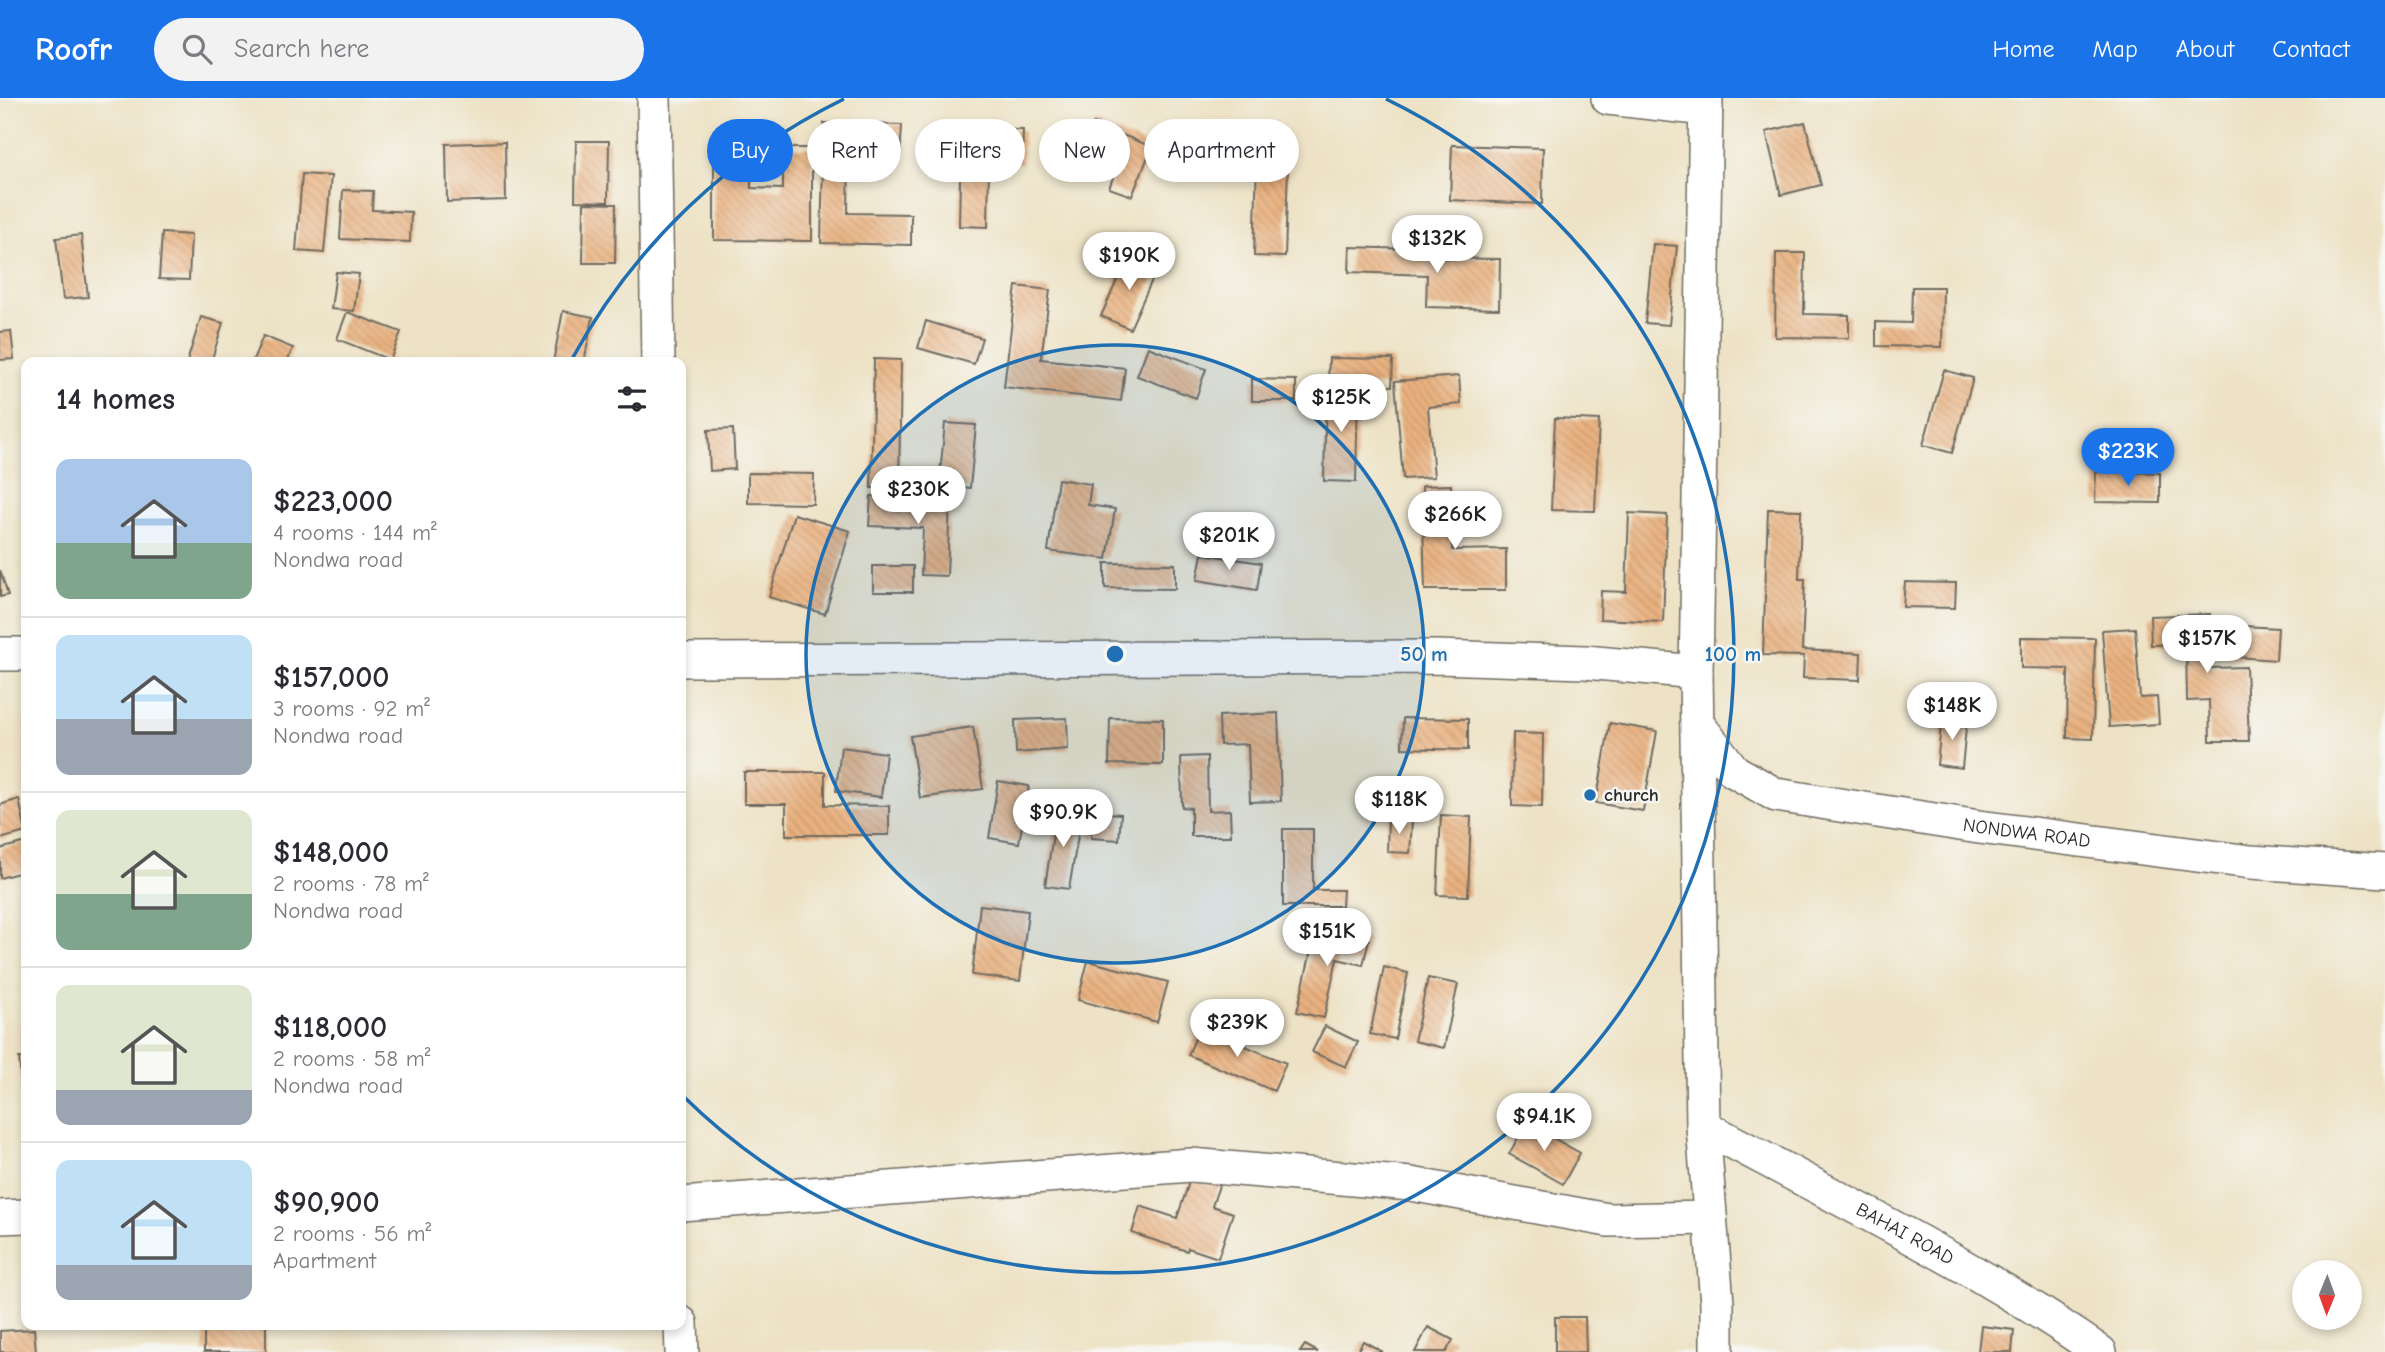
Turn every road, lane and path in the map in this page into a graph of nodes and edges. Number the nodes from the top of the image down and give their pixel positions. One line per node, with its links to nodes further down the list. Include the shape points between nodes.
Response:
1 (654, 98): 4 (street)
2 (1608, 98): 3 (street)
3 (1706, 104): 8 (street)
4 (658, 357)
5 (0, 654): 6 (street)
6 (21, 654)
7 (686, 660): 8 (street, via 1438,657)
8 (1696, 671): 9 (street)
9 (1699, 726): 10 (street, NONDWA ROAD, via 1734,771 1776,794 2210,857); 11 (street)
10 (2385, 872)
11 (1703, 1126): 15 (street); 19 (street, BAHAI ROAD, via 1944,1257)
12 (686, 1204): 15 (street, via 1191,1165 1411,1184 1608,1220)
13 (21, 1216): 14 (street)
14 (0, 1217)
15 (1710, 1218): 18 (street)
16 (681, 1330): 17 (street)
17 (682, 1352)
18 (1717, 1352)
19 (2100, 1352)

